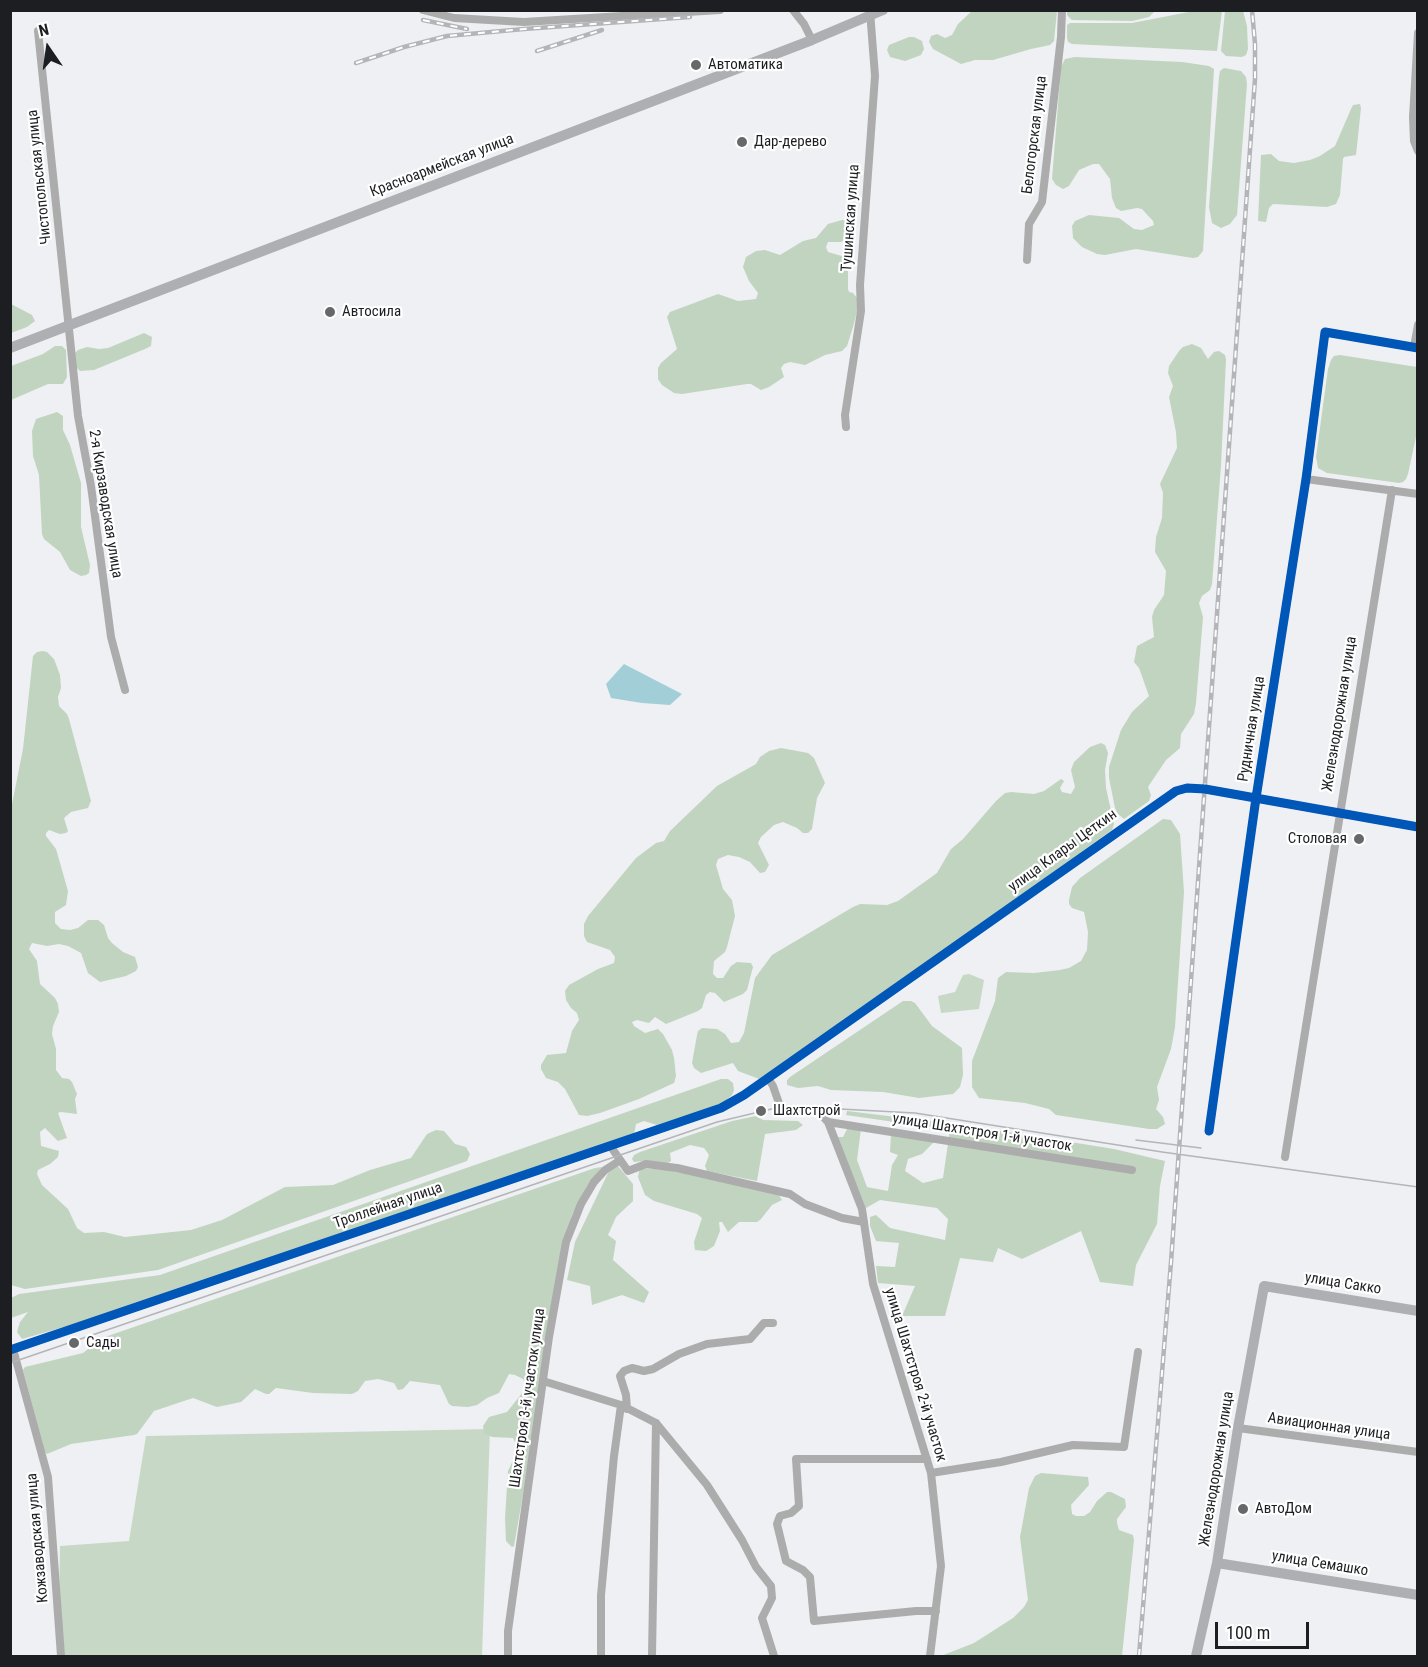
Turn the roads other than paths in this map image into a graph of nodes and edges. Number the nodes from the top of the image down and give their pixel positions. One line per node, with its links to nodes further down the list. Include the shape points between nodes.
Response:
1 (423, 10): 2 (street, via 454,18 524,22)
2 (720, 10)
3 (794, 10): 9 (street)
4 (883, 10): 6 (main road, Красноармейская улица)
5 (1062, 10): 11 (street, Белогорская улица, via 1042,202 1029,224)
6 (869, 12): 9 (main road, Красноармейская улица); 17 (street, Тушинская улица, via 875,76 860,285 862,303)
7 (38, 31): 12 (street, Чистопольская улица)
8 (1418, 33): 10 (street, via 1413,117)
9 (811, 38): 12 (main road, Красноармейская улица)
10 (1418, 151)
11 (1027, 260)
12 (68, 323): 14 (main road, Красноармейская улица); 15 (main road, Красноармейская улица); 21 (street, 2-я Кирзаводская улица, via 111,638)
13 (1418, 325): 16 (street)
14 (10, 341)
15 (10, 348)
16 (1416, 348): 18 (street, Рудничная улица, via 1325,332)
17 (846, 427)
18 (1306, 479): 19 (street); 22 (street, Рудничная улица)
19 (1392, 490): 20 (street); 23 (street, Железнодорожная улица)
20 (1418, 494)
21 (125, 690)
22 (1256, 798): 23 (street, улица Клары Цеткин); 25 (street, улица Клары Цеткин, via 1192,787 1171,793); 27 (street, Рудничная улица)
23 (1340, 813): 24 (street, улица Клары Цеткин); 29 (street, Железнодорожная улица)
24 (1418, 827)
25 (768, 1078): 26 (street, via 781,1109 818,1111); 28 (street, Троллейная улица, via 721,1108)
26 (828, 1122): 31 (street, улица Шахтстроя 1-й участок); 32 (street, улица Шахтстроя 2-й участок)
27 (1209, 1131)
28 (611, 1147): 30 (street); 36 (street, Троллейная улица)
29 (1285, 1156)
30 (619, 1161): 32 (street, via 628,1171 642,1164 666,1165 758,1185 790,1194 842,1218); 38 (street, Шахтстроя 3-й участок улица, via 594,1182 566,1242)
31 (1132, 1170)
32 (864, 1222): 43 (street, улица Шахтстроя 2-й участок, via 873,1284)
33 (1264, 1286): 34 (main road, улица Сакко); 41 (main road, Железнодорожная улица)
34 (1418, 1311)
35 (774, 1323): 39 (street, via 764,1323 750,1338 707,1344 648,1371 624,1371 620,1376)
36 (12, 1349): 48 (street, Кожзаводская улица, via 48,1477)
37 (1138, 1352): 44 (street, улица Шахтстроя 2-й участок, via 1124,1447 1072,1445 1002,1462)
38 (543, 1381): 39 (street); 49 (street, Шахтстроя 3-й участок улица, via 508,1631)
39 (624, 1407): 40 (street); 50 (street, via 614,1456 601,1594)
40 (656, 1423): 51 (street); 52 (street, via 707,1485 771,1586 772,1598 762,1618)
41 (1238, 1428): 42 (street, Авиационная улица); 45 (main road, Железнодорожная улица)
42 (1418, 1452)
43 (927, 1459): 44 (street, улица Шахтстроя 2-й участок); 47 (street, via 796,1459 799,1506 780,1516 777,1524 786,1561 810,1577 814,1621)
44 (931, 1473): 47 (street, via 941,1566)
45 (1217, 1563): 46 (main road, улица Семашко); 54 (main road, Железнодорожная улица)
46 (1418, 1594)
47 (936, 1611): 53 (street)
48 (61, 1656)
49 (508, 1656)
50 (601, 1656)
51 (652, 1656)
52 (774, 1656)
53 (930, 1656)
54 (1196, 1656)

